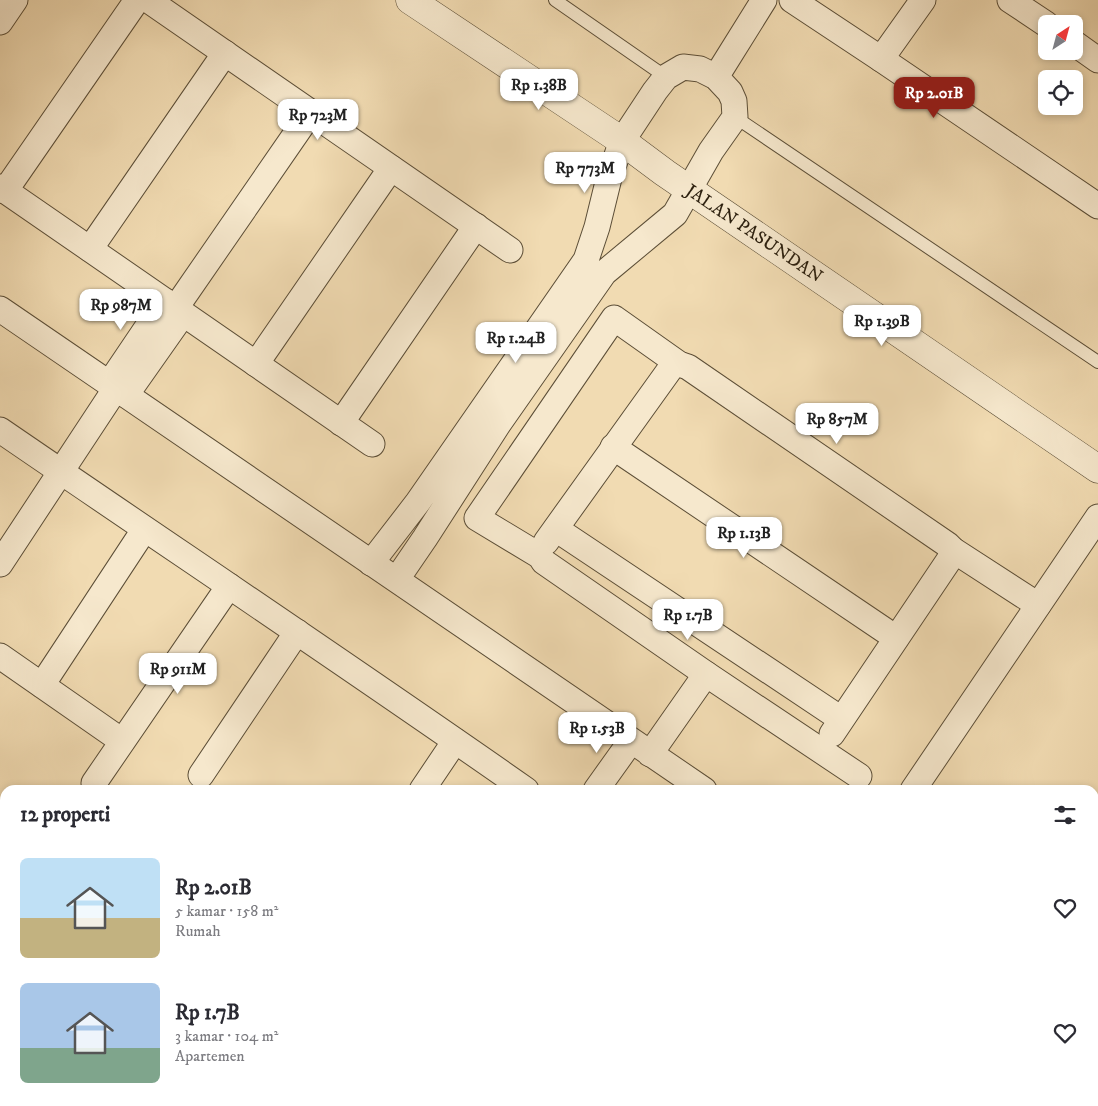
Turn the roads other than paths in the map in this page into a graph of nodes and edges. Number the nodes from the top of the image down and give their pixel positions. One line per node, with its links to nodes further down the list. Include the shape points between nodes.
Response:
1 (15, 0): 11 (street)
2 (137, 0): 22 (street)
3 (148, 0): 13 (street)
4 (410, 0): 20 (street, JALAN PASUNDAN)
5 (555, 0): 16 (lane)
6 (764, 0): 17 (street)
7 (792, 0): 14 (street)
8 (923, 0): 14 (street)
9 (1010, 0): 10 (street)
10 (1038, 19)
11 (0, 22)
12 (1083, 49): 15 (street)
13 (225, 53): 18 (street); 26 (street)
14 (881, 58): 24 (street)
15 (1098, 60)
16 (666, 77): 17 (street, via 683,67 700,69); 20 (street)
17 (716, 77): 19 (street, via 730,92)
18 (311, 112): 21 (street); 28 (street)
19 (736, 117): 23 (street, via 711,151); 30 (lane)
20 (622, 141): 23 (street, JALAN PASUNDAN); 45 (street, via 586,260 418,502)
21 (391, 168): 25 (street); 31 (street)
22 (3, 189): 26 (street)
23 (690, 190): 38 (street, JALAN PASUNDAN); 47 (street, via 675,214 604,273 499,423)
24 (1098, 206)
25 (476, 226): 27 (street); 34 (street)
26 (90, 249): 28 (street)
27 (510, 250)
28 (174, 308): 31 (street); 33 (street)
29 (0, 310): 33 (street)
30 (1098, 362)
31 (256, 364): 34 (street)
32 (679, 364): 37 (street, via 673,365); 43 (street); 44 (street, via 614,318 477,518)
33 (117, 389): 39 (street); 45 (street)
34 (341, 423): 36 (street)
35 (0, 430): 39 (street)
36 (372, 444)
37 (613, 447): 41 (street); 51 (street)
38 (1098, 469)
39 (61, 472): 42 (street); 46 (street)
40 (1098, 517): 49 (street)
41 (556, 529): 44 (street); 55 (street)
42 (144, 530): 48 (street); 54 (street)
43 (952, 550): 49 (street); 51 (street, via 949,560)
44 (540, 556): 53 (street, via 544,562)
45 (371, 562): 47 (street)
46 (0, 564)
47 (396, 579): 58 (street)
48 (230, 586): 50 (street); 56 (street)
49 (1038, 605): 67 (street)
50 (297, 632): 57 (street); 60 (street)
51 (896, 638): 55 (street)
52 (0, 656): 54 (street)
53 (706, 674): 58 (street); 59 (street)
54 (42, 685): 56 (street)
55 (841, 719): 59 (street)
56 (122, 741): 62 (street)
57 (455, 741): 63 (street); 64 (street)
58 (641, 747): 65 (street); 66 (street)
59 (821, 750): 61 (street)
60 (201, 774)
61 (859, 776)
62 (94, 783)
63 (425, 785)
64 (519, 785)
65 (601, 785)
66 (697, 785)
67 (916, 785)

